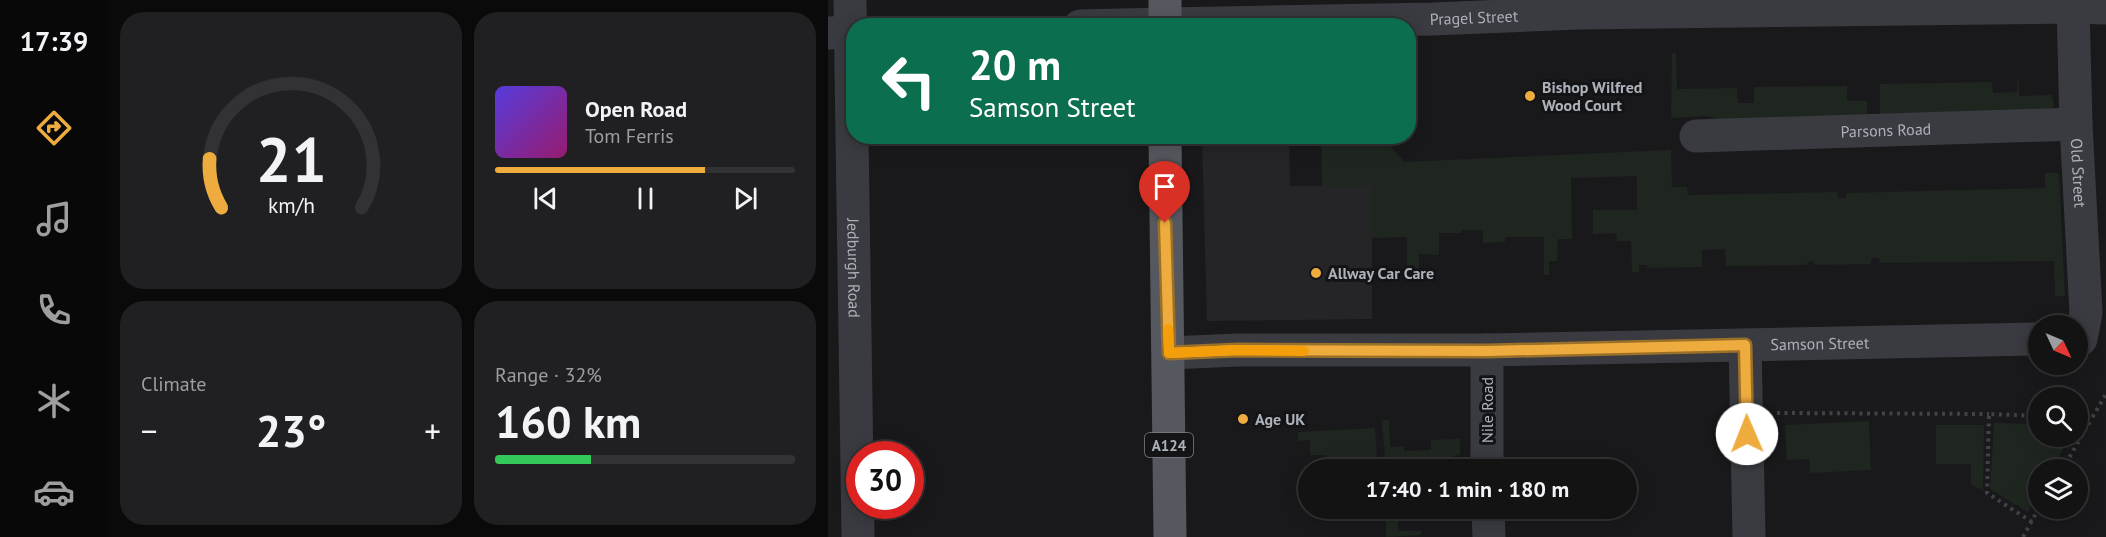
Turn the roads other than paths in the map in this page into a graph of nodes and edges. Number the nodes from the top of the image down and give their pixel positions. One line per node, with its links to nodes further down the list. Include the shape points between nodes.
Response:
1 (850, 0): 7 (street, Jedburgh Road)
2 (1732, 6): 3 (street, Pragel Street); 5 (street, Pragel Street, via 1579,13)
3 (2073, 7): 4 (street, Pragel Street); 10 (street, Old Street)
4 (2106, 8)
5 (1433, 9): 6 (street, Pragel Street)
6 (1165, 17)
7 (847, 18)
8 (844, 32): 9 (street, Jedburgh Road)
9 (846, 104)
10 (2076, 124): 11 (street, Parsons Road); 14 (street, Old Street)
11 (1696, 136)
12 (847, 144): 21 (street, Jedburgh Road)
13 (1165, 144): 18 (main road, A124)
14 (2086, 315)
15 (2028, 339): 16 (street, Samson Street)
16 (1745, 345): 17 (street, Samson Street); 24 (street)
17 (1487, 351): 18 (street, Samson Street); 19 (street, Nile Road)
18 (1169, 353): 22 (main road, A124)
19 (1487, 459)
20 (1488, 519): 23 (street)
21 (858, 537)
22 (1170, 537)
23 (1489, 537)
24 (1749, 537)

